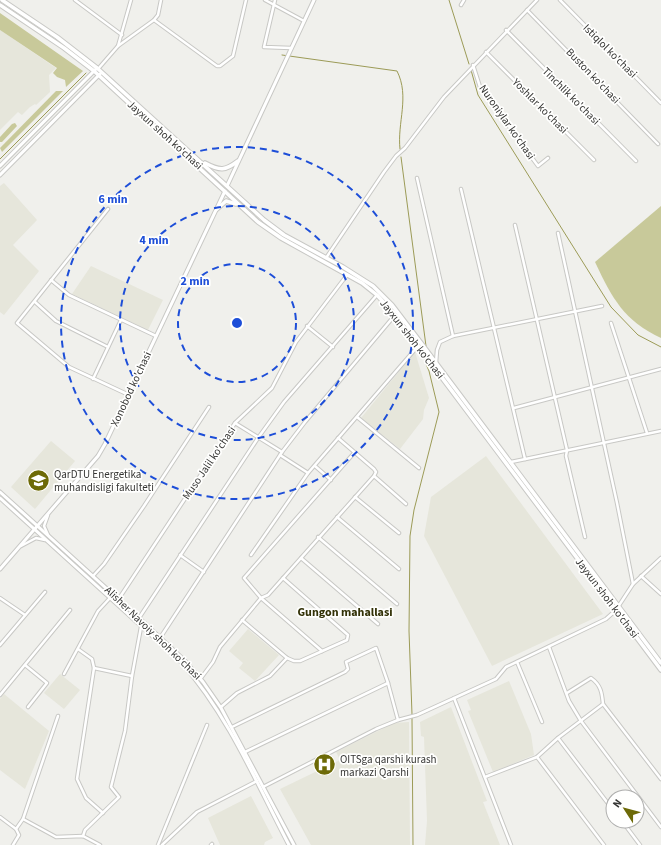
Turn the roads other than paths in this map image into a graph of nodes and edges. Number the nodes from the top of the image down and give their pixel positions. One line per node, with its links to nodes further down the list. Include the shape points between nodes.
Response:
1 (2, 0): 24 (highway, Jayxun shoh ko'chasi)
2 (75, 0): 19 (street)
3 (131, 0): 19 (street)
4 (161, 0): 16 (street, via 158,16)
5 (246, 0): 16 (street, via 233,56 220,66)
6 (265, 0): 12 (street)
7 (275, 0): 12 (street)
8 (314, 0): 17 (main road)
9 (464, 0): 14 (street)
10 (537, 0): 15 (street)
11 (560, 0): 26 (street, Istiqlol ko'chasi)
12 (274, 4): 17 (street); 21 (street, via 264,47)
13 (0, 5): 24 (highway, Jayxun shoh ko'chasi)
14 (462, 5)
15 (527, 10): 18 (street); 27 (street, Buston ko'chasi)
16 (154, 20): 20 (street)
17 (304, 21): 21 (main road)
18 (506, 30): 22 (street); 32 (street, Tinchlik ko'chasi)
19 (122, 35): 20 (street)
20 (118, 46): 24 (street)
21 (291, 48): 31 (main road)
22 (486, 52): 23 (street); 30 (street, Yoshlar ko'chasi)
23 (473, 65): 28 (street, Nuroniylar ko'chasi, via 480,87 538,166); 44 (street, via 444,97 406,148 396,156)
24 (96, 69): 25 (highway, Jayxun shoh ko'chasi); 33 (main road)
25 (100, 74): 29 (highway, Jayxun shoh ko'chasi); 34 (main road); 38 (highway, Jayxun shoh ko'chasi)
26 (661, 103)
27 (658, 144)
28 (548, 158)
29 (200, 160): 31 (highway, via 219,169 228,168); 36 (highway, Jayxun shoh ko'chasi)
30 (594, 160)
31 (238, 161): 36 (main road)
32 (636, 161)
33 (0, 166)
34 (0, 175)
35 (416, 178): 58 (street)
36 (227, 186): 38 (street, Xonobod ko'chasi); 44 (highway, Jayxun shoh ko'chasi, via 284,235)
37 (461, 189): 56 (street)
38 (225, 191): 40 (main road, Xonobod ko'chasi); 41 (highway, Jayxun shoh ko'chasi)
39 (108, 209): 46 (street)
40 (217, 209): 41 (highway, via 226,201 231,201); 57 (main road, Xonobod ko'chasi)
41 (246, 211): 45 (highway, Jayxun shoh ko'chasi, via 281,238)
42 (515, 225): 52 (street)
43 (558, 233): 50 (street)
44 (325, 259): 59 (highway, Jayxun shoh ko'chasi, via 363,279 381,293)
45 (348, 274): 47 (highway, Jayxun shoh ko'chasi); 55 (street, Muso Jalil ko'chasi)
46 (51, 280): 48 (street); 53 (street, via 69,295)
47 (377, 295): 51 (highway, Jayxun shoh ko'chasi); 61 (street)
48 (35, 302): 60 (street, via 56,321); 64 (street, via 17,323 69,367)
49 (602, 306): 50 (street)
50 (575, 310): 52 (street); 66 (street)
51 (395, 315): 59 (highway, Jayxun shoh ko'chasi); 79 (street)
52 (537, 318): 56 (street); 68 (street)
53 (121, 320): 57 (street); 60 (street)
54 (610, 323): 65 (street)
55 (307, 326): 61 (street); 72 (street, Muso Jalil ko'chasi, via 291,349 272,388)
56 (494, 328): 58 (street); 70 (street)
57 (156, 336): 67 (main road, Xonobod ko'chasi)
58 (453, 336): 62 (street, via 440,342)
59 (419, 344): 62 (highway, Jayxun shoh ko'chasi); 71 (street); 120 (highway, Jayxun shoh ko'chasi)
60 (108, 347): 64 (street)
61 (333, 347): 75 (street, via 284,402)
62 (436, 363): 82 (highway, Jayxun shoh ko'chasi)
63 (661, 369): 65 (street)
64 (93, 379): 67 (street)
65 (628, 379): 66 (street); 74 (street)
66 (591, 388): 68 (street); 77 (street)
67 (129, 395): 92 (main road, Xonobod ko'chasi, via 98,456)
68 (556, 398): 70 (street); 78 (street)
69 (209, 407): 109 (street, via 104,564)
70 (514, 408): 81 (street)
71 (357, 417): 76 (street); 84 (street)
72 (235, 423): 75 (street); 118 (street, Muso Jalil ko'chasi)
73 (661, 431): 74 (street)
74 (646, 433): 77 (street)
75 (258, 438): 79 (street); 102 (street)
76 (338, 438): 80 (street); 83 (street)
77 (604, 443): 78 (street); 112 (street)
78 (567, 450): 81 (street); 98 (street, via 566,456)
79 (281, 453): 85 (street); 108 (street)
80 (354, 453): 86 (street, via 374,469); 87 (street)
81 (525, 459): 82 (street)
82 (511, 462): 120 (highway, Jayxun shoh ko'chasi)
83 (315, 466): 85 (street); 87 (street)
84 (419, 468)
85 (308, 473): 103 (street)
86 (374, 476): 89 (street); 91 (street)
87 (331, 480): 117 (street, via 244,578)
88 (0, 492): 94 (main road, Alisher Navoiy shoh ko'chasi)
89 (355, 497): 93 (street); 96 (street)
90 (0, 498): 95 (main road, Alisher Navoiy shoh ko'chasi)
91 (406, 504)
92 (50, 510): 94 (main road, Xonobod ko'chasi); 97 (street, via 44,526)
93 (337, 517): 99 (street); 107 (street)
94 (37, 526): 95 (main road, Xonobod ko'chasi); 97 (main road, Alisher Navoiy shoh ko'chasi)
95 (34, 529): 100 (main road, Alisher Navoiy shoh ko'chasi); 101 (main road, Xonobod ko'chasi)
96 (399, 533)
97 (49, 537): 109 (main road, Alisher Navoiy shoh ko'chasi)
98 (585, 537)
99 (318, 538): 104 (street); 119 (street)
100 (46, 540): 101 (street, via 36,538); 116 (main road, Alisher Navoiy shoh ko'chasi)
101 (18, 547): 106 (main road, Xonobod ko'chasi)
102 (180, 555): 108 (street); 125 (street)
103 (251, 555)
104 (301, 558): 111 (street); 127 (street)
105 (661, 558): 110 (street)
106 (0, 569)
107 (399, 569)
108 (204, 572): 129 (street)
109 (92, 576): 118 (main road, Alisher Navoiy shoh ko'chasi)
110 (641, 576): 112 (street); 114 (street)
111 (283, 578): 117 (street, via 268,595); 133 (street, via 348,635 347,640)
112 (633, 584): 120 (street)
113 (45, 592): 123 (street)
114 (661, 594)
115 (0, 598): 123 (street)
116 (110, 598): 124 (main road, Alisher Navoiy shoh ko'chasi); 132 (street, via 98,611)
117 (261, 598): 126 (street); 133 (street)
118 (118, 600): 122 (main road, Alisher Navoiy shoh ko'chasi)
119 (398, 604)
120 (617, 608): 131 (street, via 606,619); 136 (highway, Jayxun shoh ko'chasi); 139 (highway, Jayxun shoh ko'chasi)
121 (70, 610): 137 (street)
122 (133, 613): 124 (street); 125 (main road, Alisher Navoiy shoh ko'chasi)
123 (25, 615): 130 (street)
124 (130, 617): 128 (main road, Alisher Navoiy shoh ko'chasi)
125 (139, 618): 129 (main road, Alisher Navoiy shoh ko'chasi)
126 (242, 620): 134 (street); 142 (street)
127 (378, 624)
128 (141, 627): 141 (street); 161 (main road, Alisher Navoiy shoh ko'chasi, via 182,664 206,692)
129 (160, 638): 142 (main road, Alisher Navoiy shoh ko'chasi)
130 (0, 645)
131 (549, 647): 135 (street); 144 (street)
132 (78, 649): 138 (street, via 92,659); 140 (street)
133 (322, 651): 134 (street, via 300,661 294,662)
134 (287, 658): 149 (street, via 270,676 237,693)
135 (517, 662): 146 (street, via 506,667 496,680); 153 (street)
136 (661, 663)
137 (25, 665): 145 (street); 148 (street, via 47,683)
138 (94, 668): 141 (street); 164 (street, via 77,779 86,798)
139 (661, 670)
140 (64, 674)
141 (132, 676): 164 (street, via 125,731 111,787 119,797)
142 (200, 678): 149 (main road, Alisher Navoiy shoh ko'chasi)
143 (388, 683): 151 (street); 155 (street, via 376,648 346,662 348,669 344,672); 157 (street)
144 (567, 693): 147 (street, via 591,678 602,690); 152 (street)
145 (0, 695)
146 (454, 698): 151 (street, via 417,716); 159 (street)
147 (603, 704): 152 (street); 160 (street)
148 (28, 707)
149 (221, 707): 155 (main road, Alisher Navoiy shoh ko'chasi)
150 (58, 716): 166 (street)
151 (398, 720): 162 (street)
152 (581, 721): 156 (street); 167 (street)
153 (542, 722)
154 (207, 725): 173 (street)
155 (232, 727): 157 (main road, Alisher Navoiy shoh ko'chasi)
156 (558, 738): 158 (street); 163 (street)
157 (245, 752): 161 (main road, Alisher Navoiy shoh ko'chasi)
158 (537, 757): 159 (street); 178 (street)
159 (485, 777): 177 (street)
160 (661, 780)
161 (258, 781): 162 (main road, Alisher Navoiy shoh ko'chasi); 174 (street, via 197,812)
162 (261, 788): 175 (main road, Alisher Navoiy shoh ko'chasi); 176 (main road, Alisher Navoiy shoh ko'chasi)
163 (605, 800)
164 (103, 813): 170 (street, via 85,830)
165 (0, 817): 168 (street)
166 (23, 819): 168 (street); 170 (street, via 56,837)
167 (661, 827)
168 (16, 829): 171 (street, via 19,836)
169 (628, 829): 179 (street)
170 (83, 836): 172 (street)
171 (13, 845)
172 (100, 845)
173 (158, 845)
174 (162, 845)
175 (289, 845)
176 (294, 845)
177 (511, 845)
178 (604, 845)
179 (640, 845)

